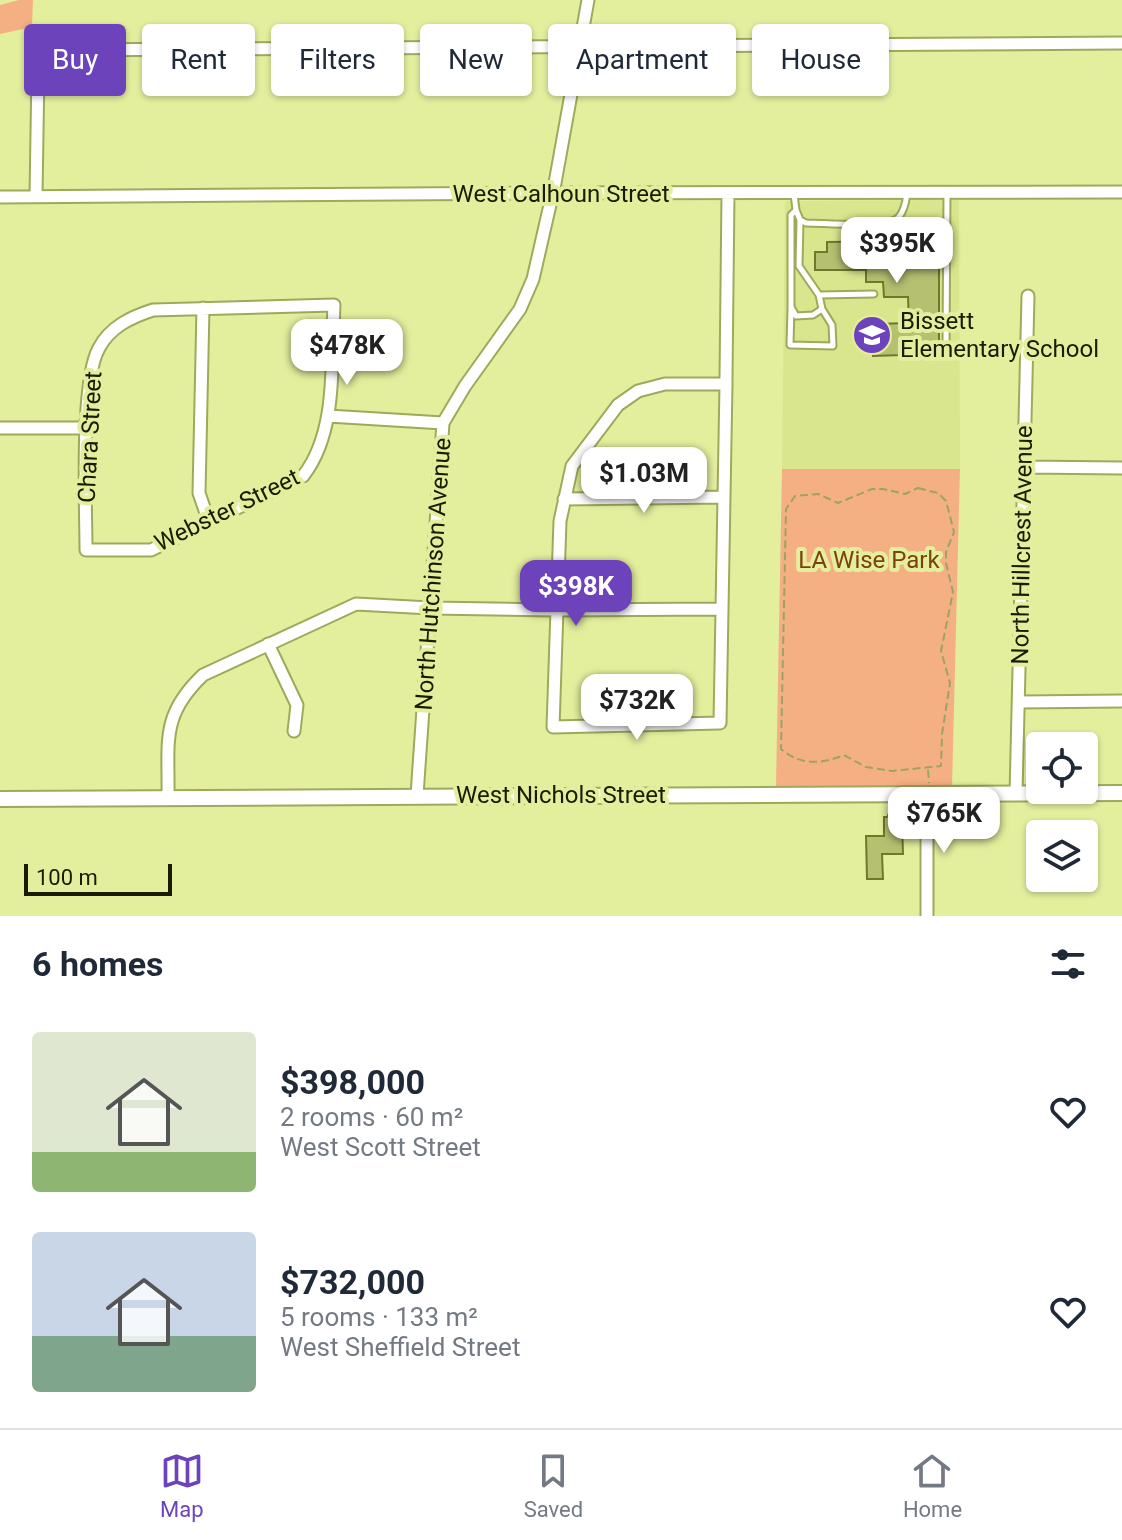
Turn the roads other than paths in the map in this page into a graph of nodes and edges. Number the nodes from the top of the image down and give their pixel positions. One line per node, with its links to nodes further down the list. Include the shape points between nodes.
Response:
1 (588, 0): 2 (street, North Hutchinson Avenue)
2 (584, 24)
3 (1122, 43): 4 (street)
4 (736, 44)
5 (548, 45): 13 (street, via 60,50 44,57 38,70)
6 (571, 96): 8 (street, North Hutchinson Avenue)
7 (1122, 192): 10 (street, West Calhoun Street)
8 (553, 193): 11 (street, West Calhoun Street); 13 (street, West Calhoun Street); 26 (street, North Hutchinson Avenue, via 525,299)
9 (907, 193): 10 (street, West Calhoun Street); 12 (street, West Calhoun Street); 16 (lane, via 897,219 882,223)
10 (947, 193): 23 (lane)
11 (728, 194): 12 (street, West Calhoun Street); 24 (street)
12 (794, 194): 15 (lane)
13 (36, 196): 14 (street, West Calhoun Street)
14 (0, 197)
15 (796, 210): 16 (lane); 20 (lane, via 791,215)
16 (800, 220): 18 (lane, via 799,266)
17 (874, 294): 18 (lane)
18 (819, 295): 22 (lane)
19 (1028, 296): 29 (street, North Hillcrest Avenue)
20 (791, 307): 22 (lane, via 796,316); 22 (lane, via 790,345 833,346 832,325)
21 (203, 308): 25 (street, via 334,305); 28 (street, Chara Street, via 153,310 129,317 113,330 99,347 91,371); 33 (street, via 199,493)
22 (822, 309)
23 (946, 347)
24 (726, 384): 31 (street); 32 (street, via 665,384 638,391 618,405 572,466)
25 (328, 416): 26 (street); 33 (street, Webster Street, via 316,460 303,476)
26 (443, 423): 35 (street, North Hutchinson Avenue)
27 (0, 428): 28 (street)
28 (87, 428): 34 (street, Chara Street)
29 (1024, 467): 30 (street); 40 (street, North Hillcrest Avenue)
30 (1122, 468)
31 (723, 497): 32 (street); 36 (street)
32 (564, 499): 37 (street)
33 (209, 522): 34 (street, Webster Street, via 151,550)
34 (86, 550)
35 (430, 608): 37 (street); 38 (street, via 356,604); 45 (street, North Hutchinson Avenue)
36 (722, 609): 37 (street); 37 (street, via 720,723 553,727)
37 (555, 610)
38 (268, 644): 41 (street, via 297,705); 46 (street, via 203,675 185,691 169,733)
39 (1122, 701): 40 (street)
40 (1019, 702): 44 (street, North Hillcrest Avenue)
41 (294, 731)
42 (928, 790): 44 (street, West Nichols Street); 45 (street, West Nichols Street); 48 (street)
43 (1122, 793): 44 (street, West Nichols Street)
44 (1016, 794)
45 (417, 795): 46 (street, West Nichols Street)
46 (168, 797): 47 (street, West Nichols Street)
47 (0, 799)
48 (927, 916)

